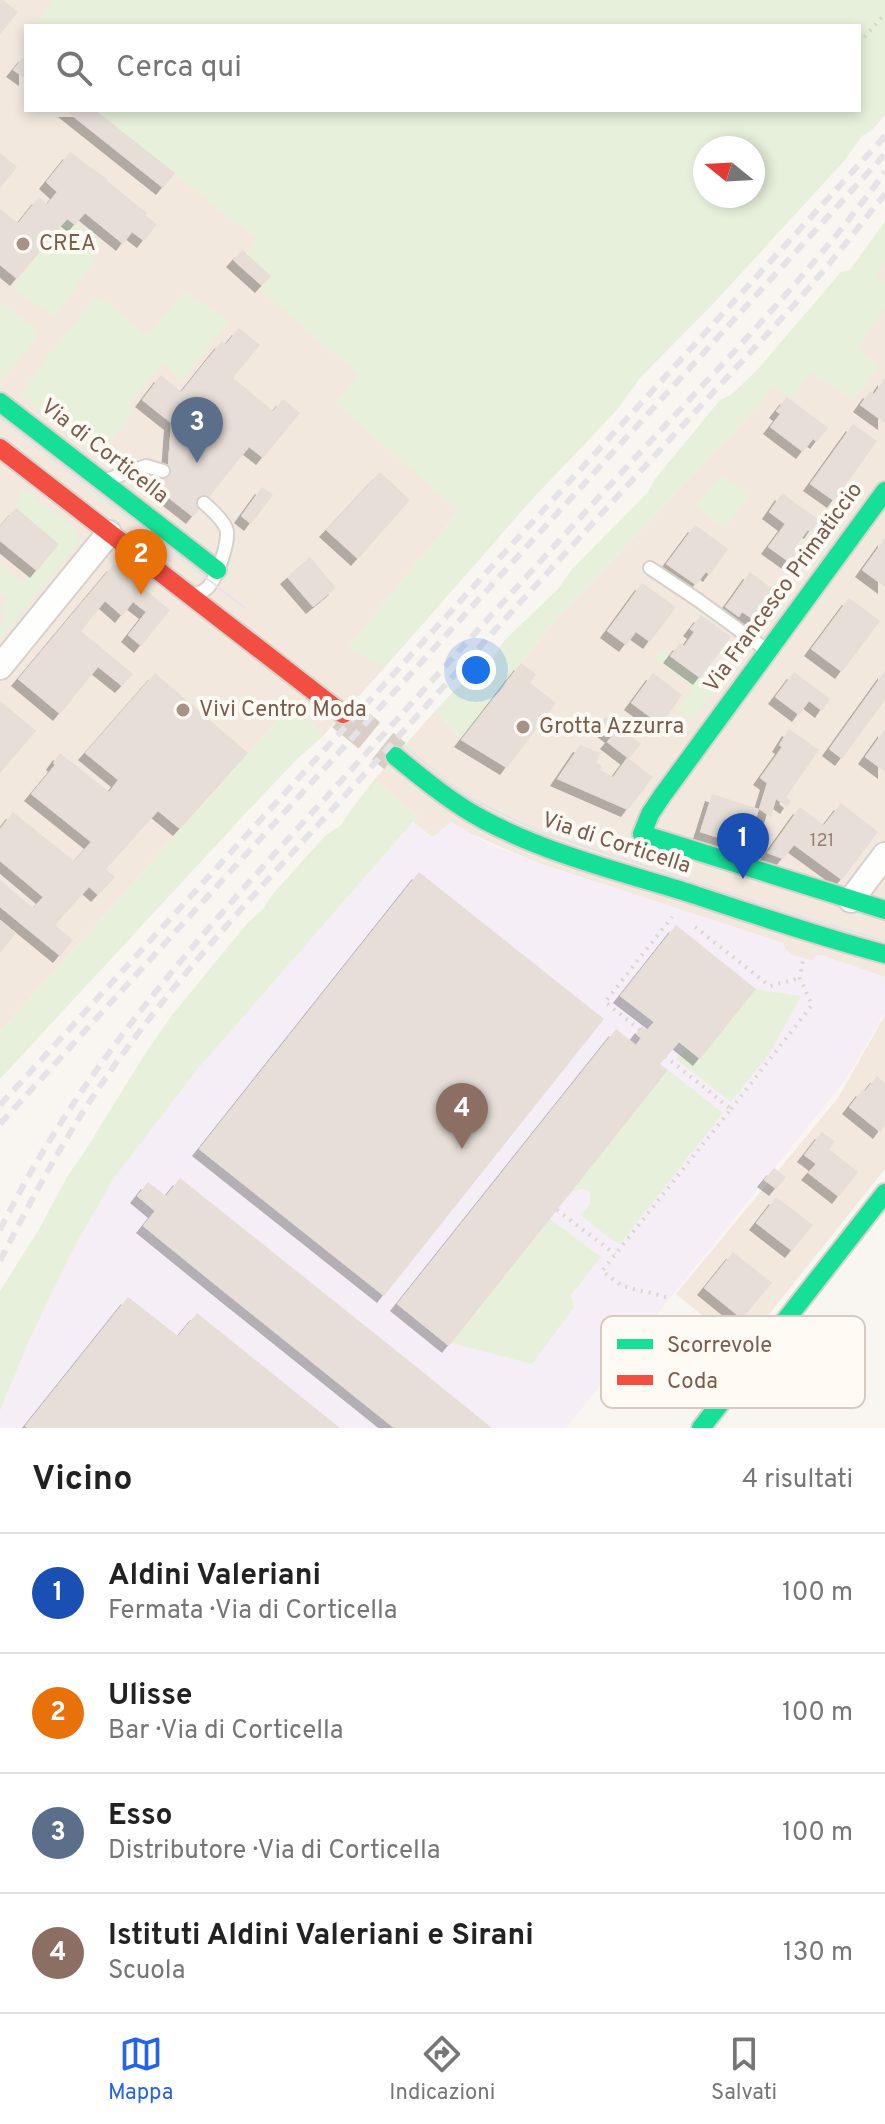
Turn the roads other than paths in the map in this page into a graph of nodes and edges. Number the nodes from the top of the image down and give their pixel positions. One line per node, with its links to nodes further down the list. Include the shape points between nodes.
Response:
1 (0, 402): 4 (main road, Via di Corticella)
2 (0, 448): 7 (main road)
3 (163, 471): 4 (lane, via 146,466)
4 (108, 486): 7 (main road, via 118,500); 9 (main road, Via di Corticella)
5 (885, 491): 11 (main road, Via Francesco Primaticcio)
6 (204, 503): 9 (lane, via 226,528 228,538)
7 (109, 533): 10 (main road); 12 (street)
8 (650, 568): 11 (lane)
9 (217, 570): 10 (lane, via 206,589)
10 (191, 597): 13 (main road)
11 (768, 651): 15 (main road, Via Francesco Primaticcio, via 662,796)
12 (0, 667)
13 (343, 714)
14 (395, 756): 19 (main road, Via di Corticella, via 453,802 530,841)
15 (642, 834): 17 (main road, Via di Corticella)
16 (885, 855): 17 (street)
17 (851, 900): 18 (main road, Via di Corticella)
18 (885, 910)
19 (885, 954)
20 (885, 1193): 21 (main road)
21 (787, 1316)
22 (716, 1408): 23 (main road)
23 (701, 1428)

